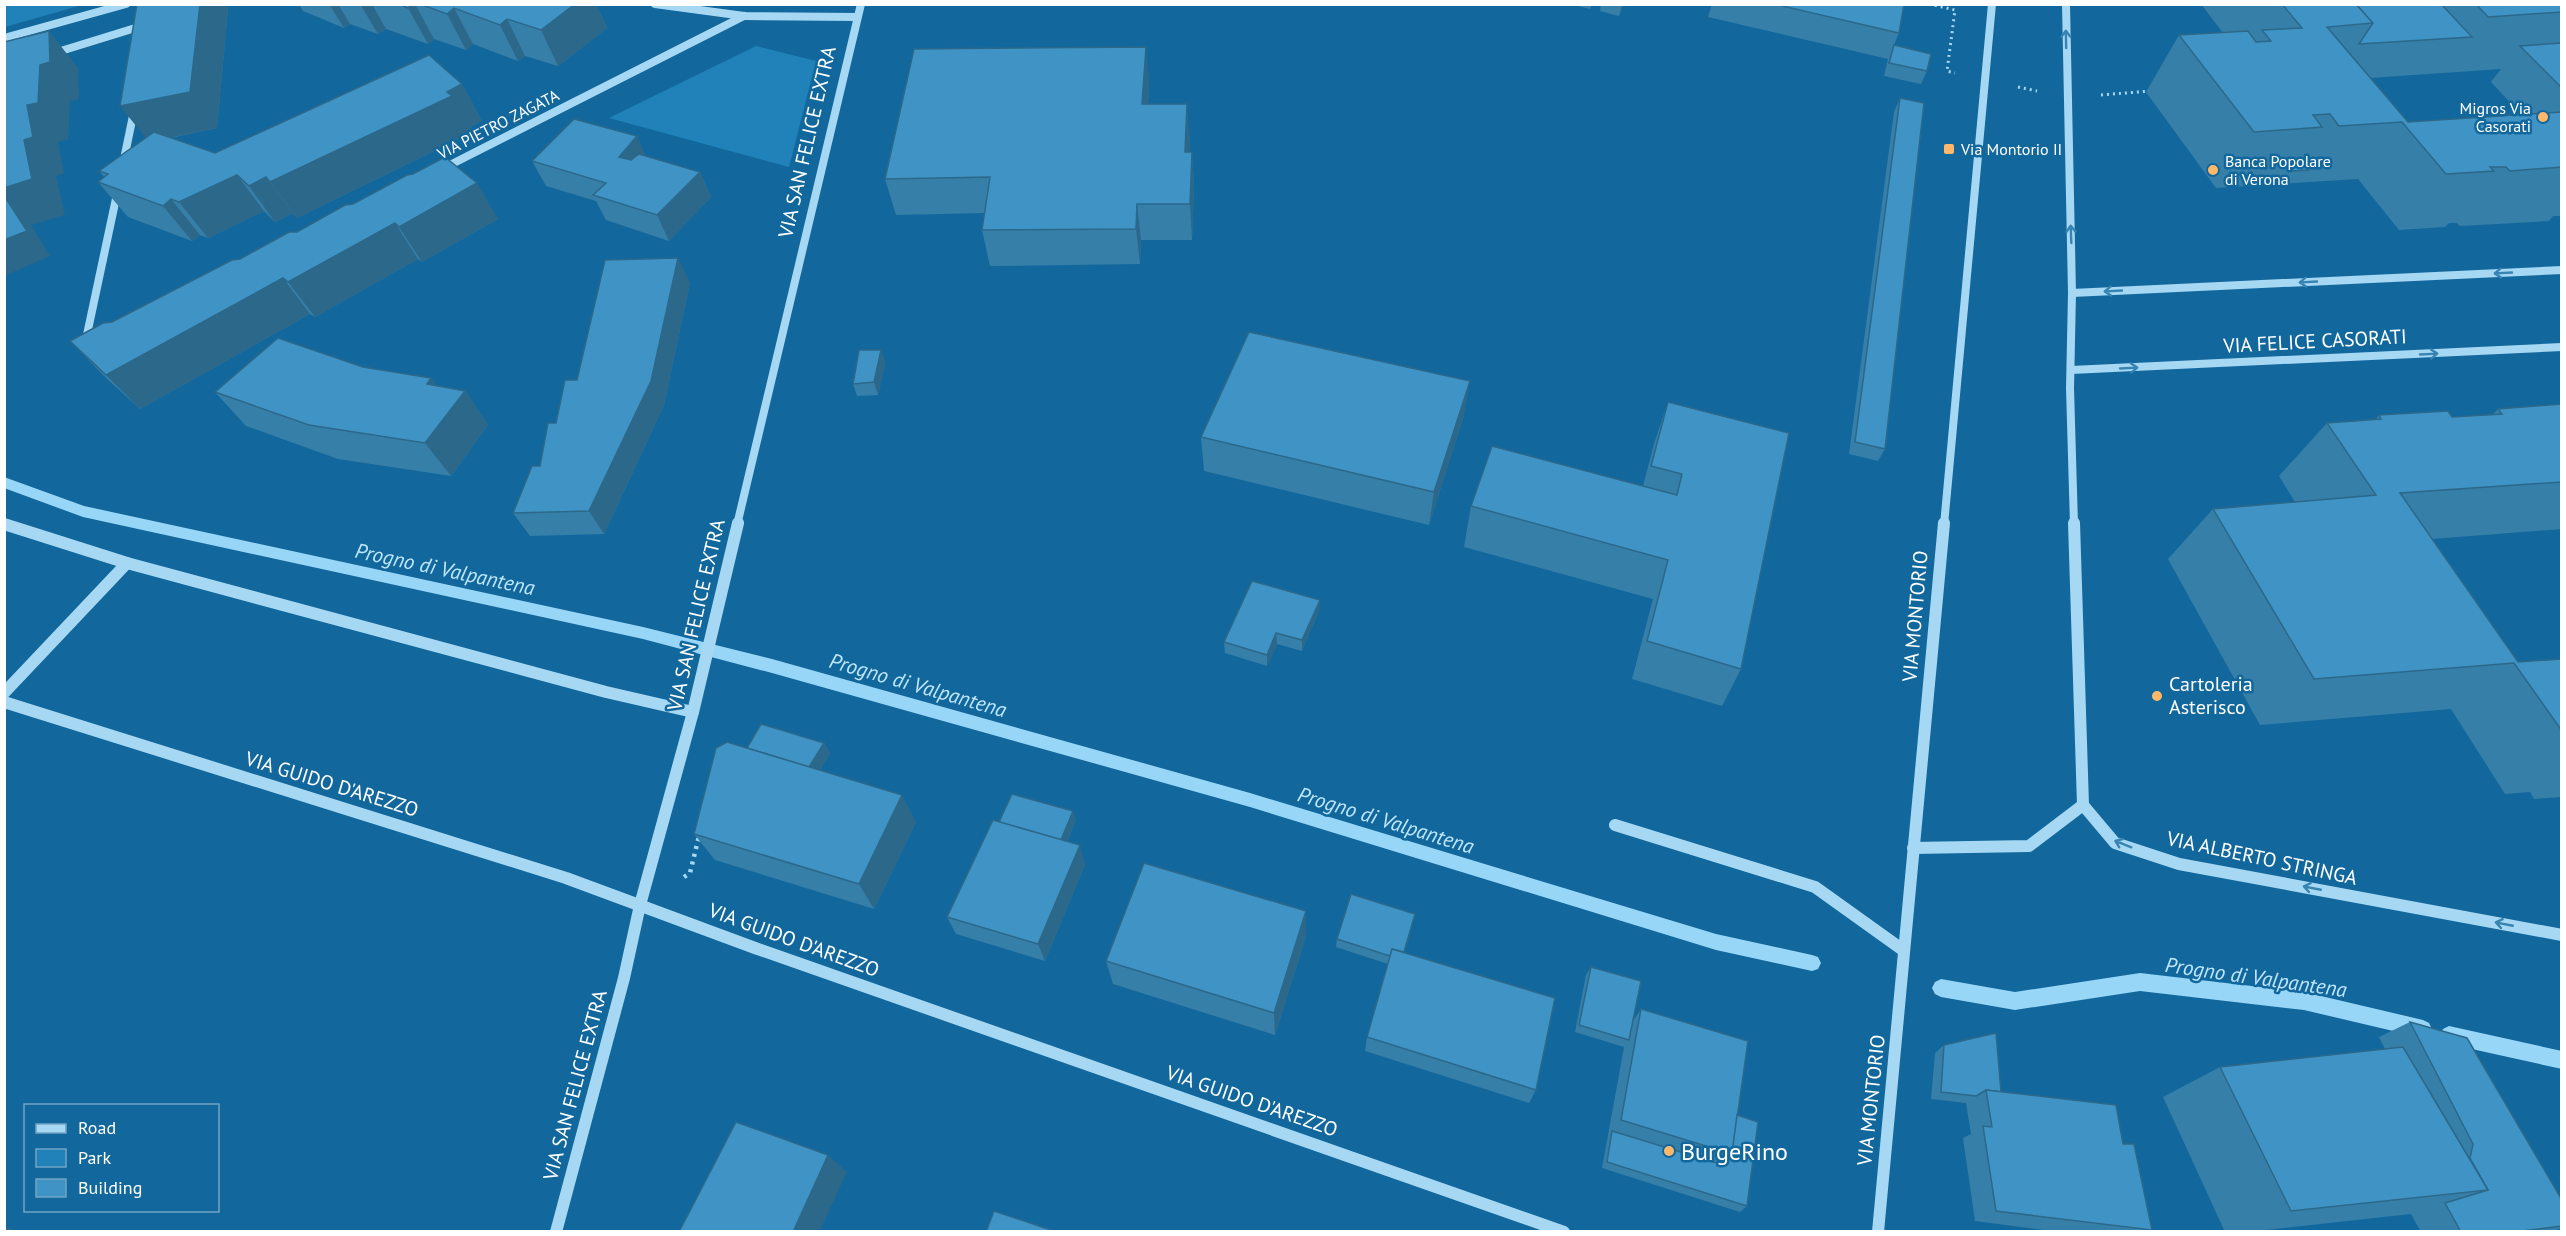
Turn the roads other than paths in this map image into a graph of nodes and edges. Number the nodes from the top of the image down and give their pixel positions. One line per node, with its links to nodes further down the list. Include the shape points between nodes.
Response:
1 (126, 4): 9 (street)
2 (655, 4): 6 (street, VIA PIETRO ZAGATA)
3 (861, 4): 7 (street, VIA SAN FELICE EXTRA)
4 (1992, 4): 25 (street, VIA MONTORIO)
5 (2066, 4): 14 (street, one-way to 5)
6 (744, 16): 7 (street, VIA PIETRO ZAGATA); 12 (street, VIA PIETRO ZAGATA)
7 (857, 17): 22 (street, VIA SAN FELICE EXTRA)
8 (150, 34): 10 (street, via 152,23)
9 (4, 38)
10 (39, 58)
11 (138, 93): 15 (street, via 84,351)
12 (435, 173)
13 (2562, 270): 14 (street, one-way to 14)
14 (2072, 293): 17 (street)
15 (94, 345)
16 (2562, 347): 17 (street, VIA FELICE CASORATI, one-way to 16)
17 (2071, 370): 23 (street)
18 (4, 524): 19 (street)
19 (127, 563): 20 (street); 22 (street)
20 (4, 693)
21 (4, 702): 26 (street, VIA GUIDO D'AREZZO, via 567,878)
22 (693, 712): 26 (street, VIA SAN FELICE EXTRA)
23 (2083, 805): 25 (street, via 2029,846); 27 (street, VIA ALBERTO STRINGA, one-way to 23, via 2179,864 2115,843)
24 (1615, 825): 28 (street, via 1815,887)
25 (1913, 848): 28 (street, VIA MONTORIO)
26 (640, 905): 29 (street, VIA SAN FELICE EXTRA); 30 (street, VIA GUIDO D'AREZZO)
27 (2562, 935)
28 (1902, 954): 31 (street, VIA MONTORIO)
29 (556, 1232)
30 (1564, 1232)
31 (1878, 1232)

